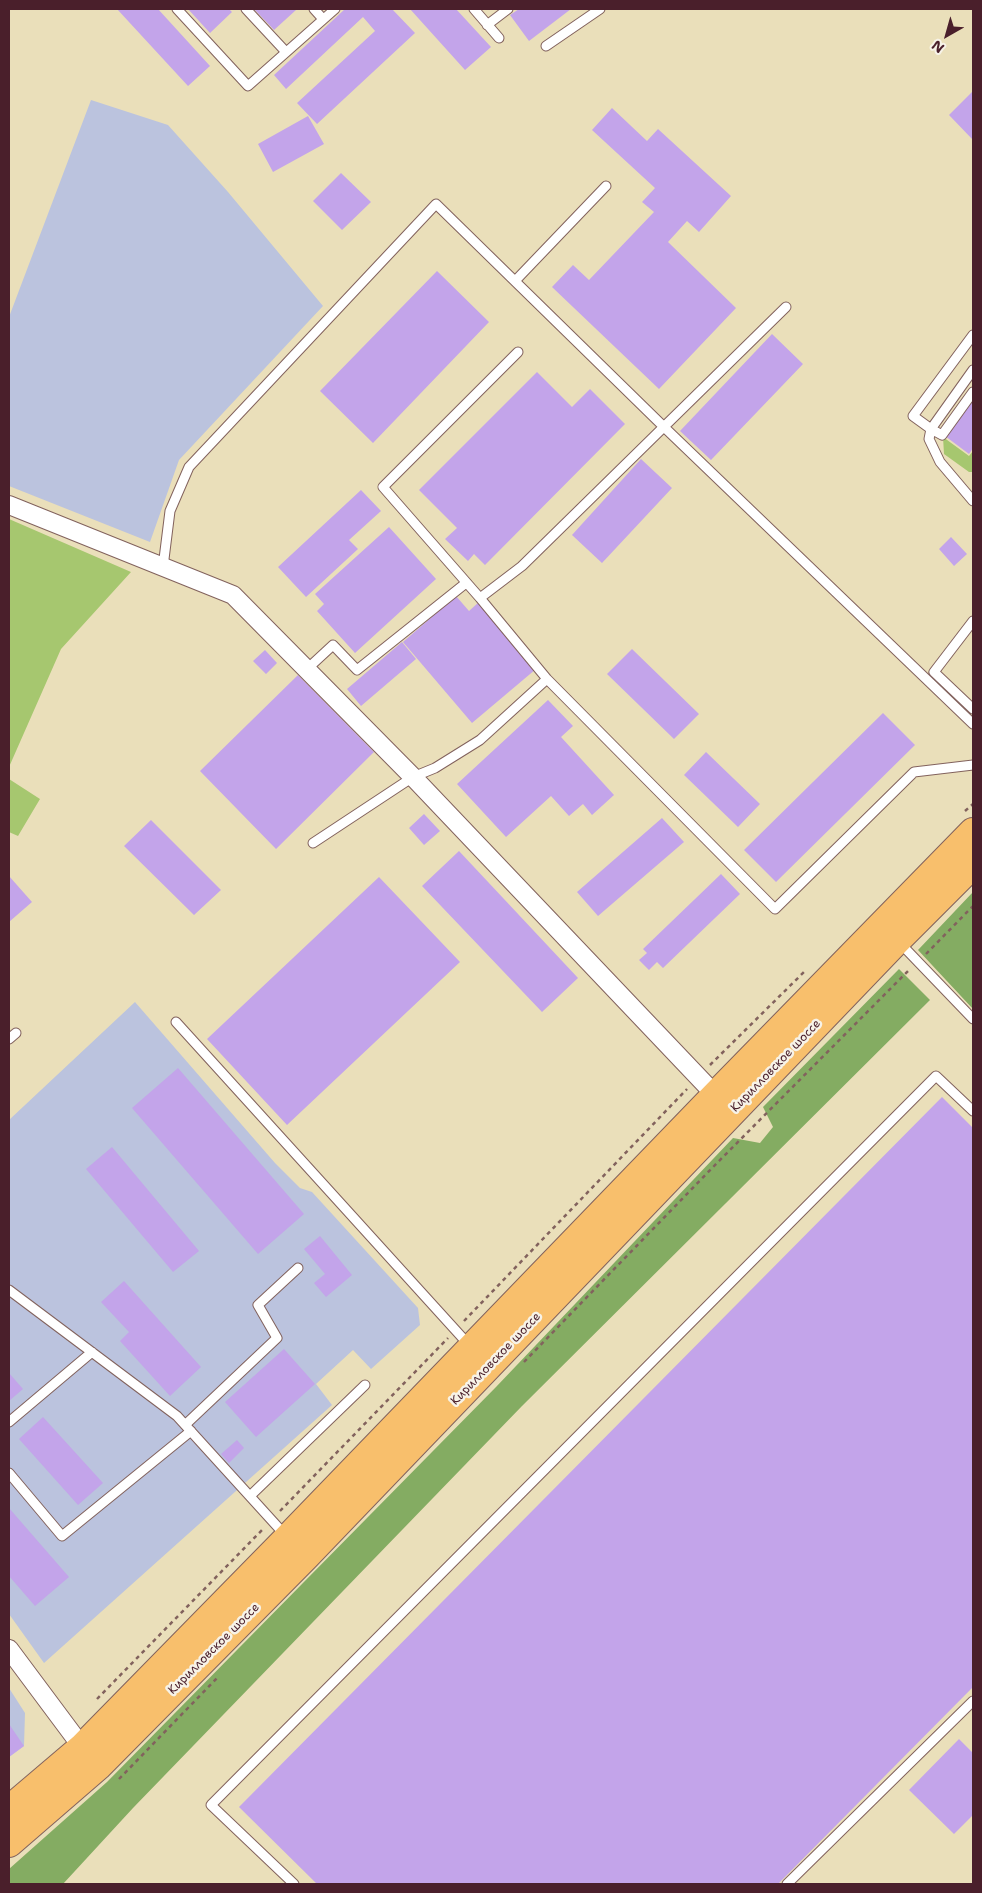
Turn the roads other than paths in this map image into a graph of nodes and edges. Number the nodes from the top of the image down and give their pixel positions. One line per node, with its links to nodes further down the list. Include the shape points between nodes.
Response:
1 (177, 9): 12 (lane, via 248,86)
2 (246, 9): 12 (lane)
3 (314, 9): 8 (lane)
4 (334, 9): 8 (lane)
5 (474, 9): 9 (lane)
6 (508, 9): 9 (lane)
7 (600, 9): 11 (lane)
8 (323, 19): 12 (lane)
9 (487, 25): 10 (lane)
10 (499, 38)
11 (546, 46)
12 (286, 52)
13 (606, 186): 14 (lane)
14 (515, 281): 20 (lane); 24 (lane, via 436,204 189,467 170,511)
15 (786, 307): 20 (lane)
16 (973, 336): 21 (lane, via 913,416)
17 (518, 352): 25 (lane, via 384,487)
18 (973, 370): 21 (lane)
19 (973, 392): 21 (lane, via 942,435)
20 (664, 427): 26 (lane, via 522,566); 31 (lane)
21 (931, 429): 22 (lane, via 929,439 940,462)
22 (973, 501)
23 (9, 505): 24 (street)
24 (163, 567): 28 (street, via 232,595)
25 (466, 583): 26 (lane); 28 (lane, via 358,670 333,645)
26 (480, 598): 29 (lane)
27 (973, 621): 30 (lane, via 934,672)
28 (306, 670): 33 (street)
29 (547, 679): 32 (lane, via 776,909 914,772); 33 (lane, via 480,740 435,768)
30 (973, 709)
31 (973, 724)
32 (973, 765)
33 (413, 777): 35 (lane); 40 (street)
34 (973, 832): 40 (main road, Кирилловское шоссе)
35 (313, 843)
36 (973, 864): 37 (main road, Кирилловское шоссе)
37 (897, 940): 38 (lane); 40 (main road, Кирилловское шоссе)
38 (973, 1018)
39 (176, 1022): 44 (lane)
40 (715, 1095): 44 (main road, Кирилловское шоссе); 54 (main road, Кирилловское шоссе, via 305,1557)
41 (973, 1111): 57 (lane, via 936,1076 211,1805)
42 (298, 1268): 48 (lane, via 258,1306 278,1338)
43 (9, 1290): 45 (lane)
44 (463, 1338): 51 (main road, Кирилловское шоссе)
45 (92, 1352): 47 (lane); 48 (lane, via 177,1416)
46 (365, 1385): 50 (lane)
47 (9, 1422)
48 (188, 1428): 49 (lane, via 62,1536); 50 (lane)
49 (9, 1473)
50 (250, 1496): 51 (lane)
51 (280, 1529): 54 (main road, Кирилловское шоссе)
52 (9, 1649): 54 (street)
53 (973, 1701): 58 (lane)
54 (100, 1765): 55 (main road, Кирилловское шоссе); 56 (main road, Кирилловское шоссе)
55 (9, 1810)
56 (9, 1843)
57 (294, 1884)
58 (787, 1884)

